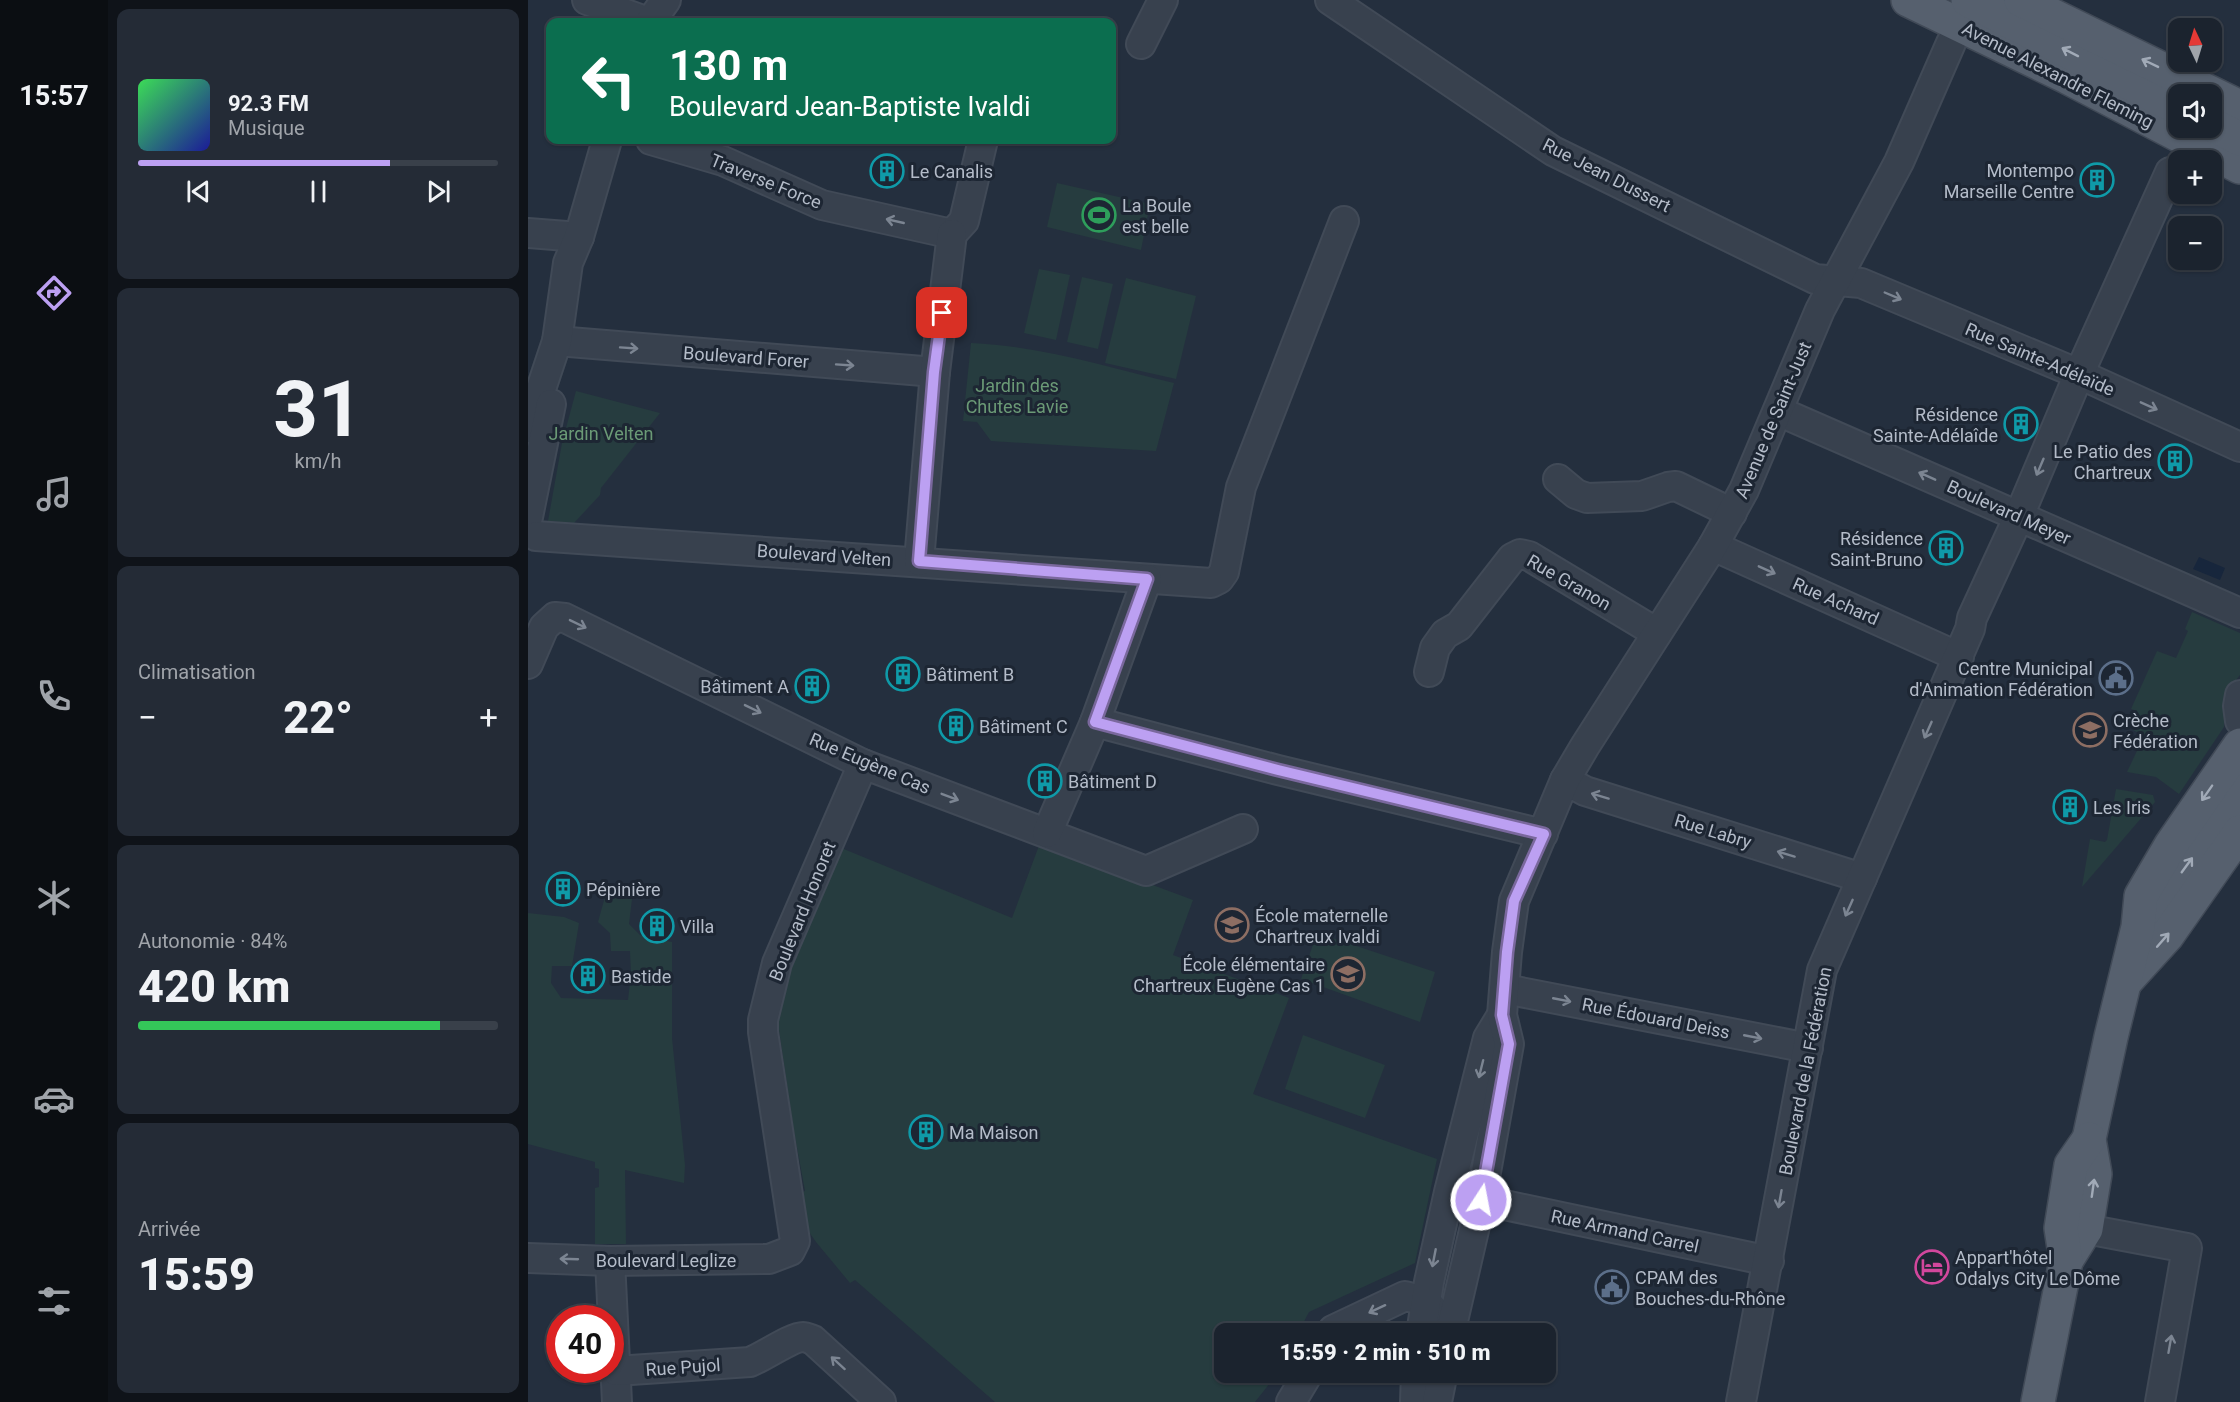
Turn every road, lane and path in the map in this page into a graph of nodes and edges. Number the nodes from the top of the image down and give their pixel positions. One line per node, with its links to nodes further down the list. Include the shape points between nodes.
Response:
1 (587, 0): 8 (street)
2 (666, 0): 9 (street)
3 (1163, 0): 11 (street)
4 (1330, 0): 25 (street, Rue Jean Dussert, via 1553,151 1815,279)
5 (1908, 0): 19 (main road, Avenue Alexandre Fleming)
6 (1968, 0): 12 (main road, Avenue Alexandre Fleming, one-way to 6)
7 (2021, 0): 13 (main road, one-way to 7)
8 (638, 18)
9 (652, 18)
10 (1952, 43): 25 (street, Avenue de Saint-Just, via 1899,162)
11 (1141, 44)
12 (2168, 103)
13 (2240, 106)
14 (2222, 129): 15 (main road)
15 (2240, 138)
16 (606, 144): 24 (street)
17 (665, 144): 23 (street, Traverse Force, one-way to 17, via 822,205 723,161)
18 (982, 144): 23 (street, via 964,221)
19 (2240, 167)
20 (2168, 176): 28 (street, Boulevard de la Fédération)
21 (1344, 221): 38 (street, Boulevard Velten, via 1242,487 1224,572 1211,583)
22 (528, 233): 24 (street)
23 (952, 234): 27 (street)
24 (579, 237): 26 (street, via 568,263)
25 (1837, 280): 28 (street, Rue Sainte-Adélaïde, one-way to 28, via 1861,283); 29 (street, Avenue de Saint-Just, via 1820,310)
26 (564, 343): 27 (street, Boulevard Forer, one-way to 27); 30 (street); 35 (street, via 548,413)
27 (934, 372): 37 (street)
28 (2079, 374): 31 (street, Rue Sainte-Adélaïde, one-way to 31); 34 (street, Boulevard de la Fédération, one-way to 34)
29 (1778, 411): 33 (street, Avenue de Saint-Just); 34 (street, Boulevard Meyer, one-way to 29)
30 (528, 428)
31 (2240, 447)
32 (1558, 479): 33 (street, via 1587,498 1642,496 1676,486)
33 (1732, 513): 36 (street, Avenue de Saint-Just)
34 (2019, 516): 39 (street, Boulevard Meyer); 41 (street, Boulevard de la Fédération, via 1972,618)
35 (530, 529): 37 (street, Boulevard Velten)
36 (1713, 546): 40 (street, Avenue de Saint-Just); 41 (street, Rue Achard, one-way to 41)
37 (919, 561): 38 (street, Boulevard Velten)
38 (1147, 579): 46 (street)
39 (2240, 613)
40 (1657, 633): 43 (street, Rue Granon, via 1520,554 1512,558 1459,626 1445,634 1435,648); 49 (street, Avenue de Saint-Just)
41 (1959, 657): 55 (street, Boulevard de la Fédération, one-way to 55)
42 (528, 663): 48 (street, Rue Eugène Cas, one-way to 48, via 543,627 555,617 565,618)
43 (1429, 672)
44 (2240, 695): 45 (street)
45 (2240, 721)
46 (1095, 722): 53 (street); 54 (street)
47 (2240, 745): 56 (main road, one-way to 56, via 2141,896)
48 (863, 764): 53 (street, Rue Eugène Cas, one-way to 53); 64 (street, Boulevard Honoret, via 777,963 763,1020)
49 (1565, 780): 54 (street, Avenue de Saint-Just); 55 (street, Rue Labry, one-way to 49, via 1585,791)
50 (2240, 788): 56 (main road, one-way to 50, via 2161,901)
51 (1243, 829): 53 (street, Rue Eugène Cas, via 1146,871)
52 (2240, 832): 57 (main road, one-way to 52, via 2167,936)
53 (1047, 833)
54 (1544, 834): 58 (street, Avenue de Saint-Just, via 1514,901)
55 (1862, 878): 59 (street, Boulevard de la Fédération, one-way to 59, via 1822,970)
56 (2138, 927): 57 (main road)
57 (2124, 983): 60 (main road)
58 (1503, 1002): 59 (street, Rue Édouard Deiss, one-way to 59); 61 (street, one-way to 61, via 1488,1038); 62 (street, via 1509,1044)
59 (1808, 1048): 67 (street, Boulevard de la Fédération, one-way to 67)
60 (2089, 1139): 63 (main road, one-way to 60, via 2095,1174); 68 (main road, via 2070,1174 2061,1228)
61 (1454, 1174): 62 (street); 69 (street, one-way to 69)
62 (1481, 1200): 67 (street, Rue Armand Carrel); 74 (street)
63 (2086, 1229): 68 (main road); 87 (street, one-way to 63, via 2187,1248)
64 (795, 1241): 66 (street, Boulevard Leglize, via 790,1251 769,1259)
65 (528, 1258): 66 (street, Boulevard Leglize, one-way to 65)
66 (610, 1261): 70 (street)
67 (1769, 1261): 85 (street, Boulevard de la Fédération)
68 (2066, 1261): 86 (main road)
69 (1426, 1301): 71 (street, one-way to 71, via 1405,1296); 72 (street); 73 (street)
70 (612, 1305)
71 (1348, 1323)
72 (1423, 1323)
73 (1443, 1323)
74 (1452, 1323)
75 (624, 1370): 81 (street, Rue Pujol, one-way to 75, via 813,1340 804,1337 750,1362)
76 (616, 1383): 80 (street)
77 (1302, 1383): 82 (street)
78 (1416, 1383): 83 (street)
79 (1441, 1383): 84 (street)
80 (617, 1402)
81 (881, 1402)
82 (1291, 1402)
83 (1415, 1402)
84 (1437, 1402)
85 (1741, 1402)
86 (2037, 1402)
87 (2160, 1402)

